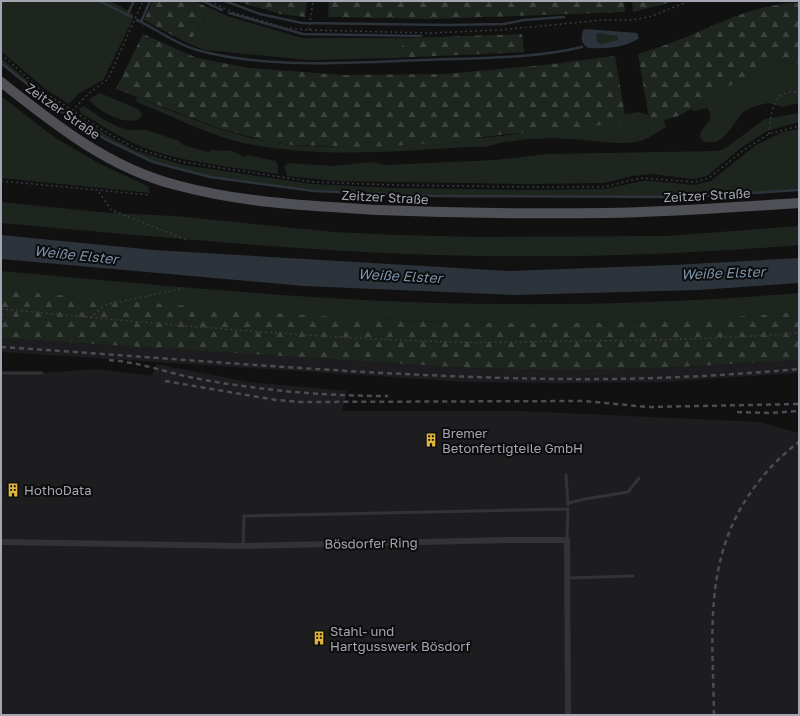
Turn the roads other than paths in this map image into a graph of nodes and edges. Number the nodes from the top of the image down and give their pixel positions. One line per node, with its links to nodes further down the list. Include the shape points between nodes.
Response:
1 (1, 82): 2 (main road, Zeitzer Straße, via 72,137 133,169 175,185 260,203 469,214 609,213)
2 (799, 203)
3 (1, 372): 4 (lane)
4 (42, 373)
5 (566, 475): 7 (lane)
6 (639, 478): 7 (lane, via 628,492)
7 (568, 504): 8 (lane)
8 (568, 509): 9 (lane); 11 (lane, via 244,516)
9 (567, 540): 11 (street, Bösdorfer Ring); 13 (street)
10 (1, 542): 11 (street, Bösdorfer Ring)
11 (243, 546)
12 (633, 576): 13 (lane)
13 (568, 578): 14 (street)
14 (568, 715)

